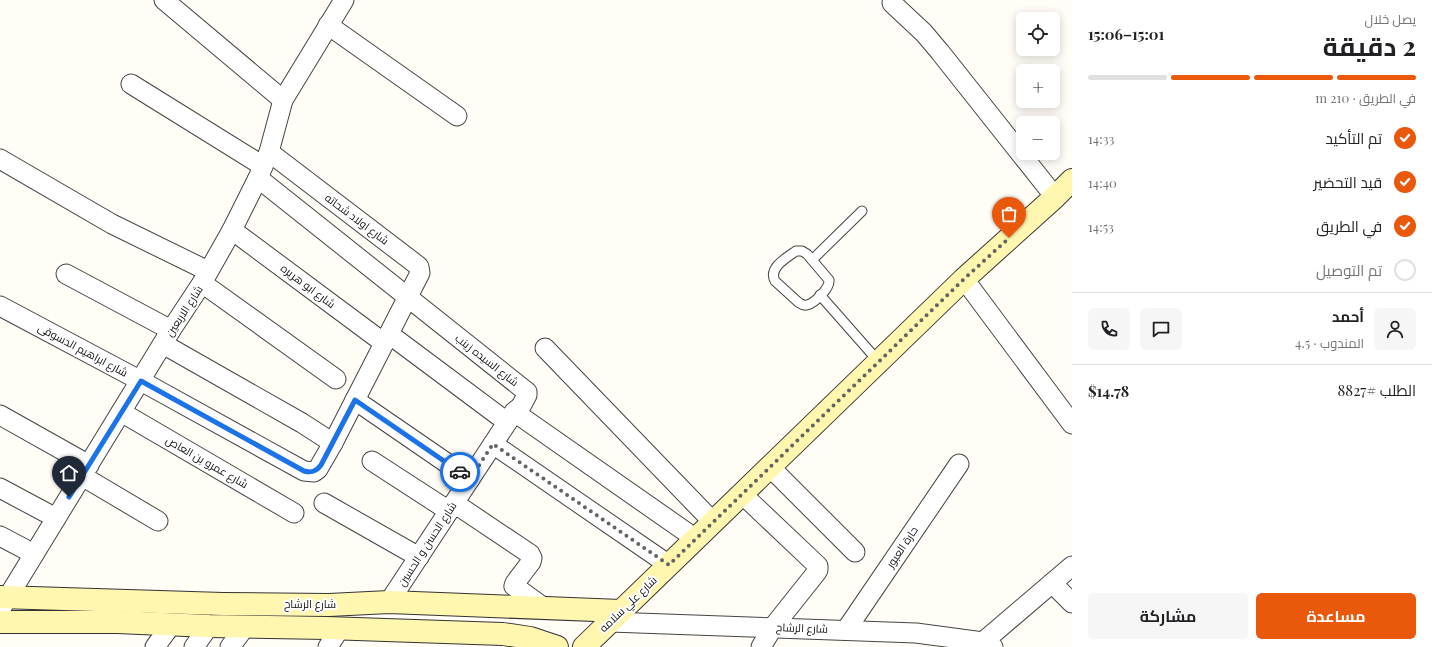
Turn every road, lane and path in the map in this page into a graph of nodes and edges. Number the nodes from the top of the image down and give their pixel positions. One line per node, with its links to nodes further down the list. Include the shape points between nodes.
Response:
1 (164, 0): 6 (street)
2 (344, 0): 4 (street, شارع الاربعين)
3 (892, 3): 11 (street, via 940,52)
4 (328, 25): 6 (street, شارع الاربعين); 7 (street)
5 (131, 84): 9 (street)
6 (283, 100): 9 (street, شارع الاربعين)
7 (457, 116)
8 (0, 159): 16 (street)
9 (263, 166): 13 (street, شارع الاربعين); 19 (street, شارع السيده زينب); 19 (street, شارع اولاد شحاته, via 417,265 420,273)
10 (1072, 180): 11 (street, شارع علي سلامه)
11 (1055, 197): 17 (street, شارع علي سلامه)
12 (862, 211): 14 (lane)
13 (232, 230): 16 (street, شارع الاربعين); 22 (street, شارع ابو هريره)
14 (812, 260): 18 (lane, via 829,280 828,288); 18 (lane, via 802,251 796,251 775,268 773,277 802,305 807,305)
15 (66, 274): 21 (street)
16 (205, 277): 21 (street, شارع الاربعين); 25 (street)
17 (964, 279): 24 (street, شارع علي سلامه); 32 (street)
18 (820, 296): 24 (lane)
19 (408, 297): 22 (street, شارع اولاد شحاته); 28 (street, شارع السيده زينب, via 527,392)
20 (0, 306): 26 (street, شارع ابراهيم الدسوقى)
21 (167, 337): 26 (street, شارع الاربعين); 33 (street)
22 (387, 339): 27 (street, شارع اولاد شحاته); 31 (street, شارع ابو هريره)
23 (545, 348): 48 (street)
24 (879, 362): 37 (street, شارع علي سلامه)
25 (336, 379)
26 (141, 381): 29 (street, شارع الاربعين); 39 (street, شارع ابراهيم الدسوقى, via 304,471)
27 (355, 400): 33 (street, شارع اولاد شحاته); 40 (street)
28 (519, 408): 31 (street, شارع الحسن و الحسين); 50 (street, via 520,416)
29 (121, 412): 38 (street, شارع الاربعين); 45 (street, شارع عمرو بن العاص)
30 (0, 414): 38 (street)
31 (507, 422): 34 (street, شارع الحسن و الحسين)
32 (1072, 424)
33 (333, 443): 39 (street, شارع اولاد شحاته, via 321,465)
34 (493, 444): 40 (street, شارع الحسن و الحسين); 54 (street)
35 (372, 460): 44 (street)
36 (959, 464): 68 (street, حارة العبور)
37 (770, 467): 42 (street, شارع علي سلامه); 51 (street)
38 (85, 471): 46 (street, شارع الاربعين); 47 (street)
39 (314, 472)
40 (470, 479): 44 (street, شارع الحسن و الحسين)
41 (0, 488): 46 (street)
42 (742, 494): 48 (street, شارع علي سلامه); 67 (street, via 818,566 816,573)
43 (324, 503): 53 (street)
44 (452, 507): 53 (street, شارع الحسن و الحسين); 61 (street, via 530,554 531,562 514,586)
45 (294, 513)
46 (56, 518): 52 (street, شارع الاربعين)
47 (158, 521)
48 (714, 522): 50 (street, شارع علي سلامه)
49 (0, 536): 52 (street)
50 (696, 539): 54 (street, شارع علي سلامه)
51 (855, 552)
52 (34, 554): 57 (street, شارع الاربعين)
53 (419, 557): 58 (street, شارع الحسن و الحسين)
54 (669, 565): 62 (street, شارع علي سلامه)
55 (1072, 566): 56 (street)
56 (1052, 584): 59 (street); 71 (street)
57 (2, 602): 60 (street, شارع الرشاح)
58 (389, 602): 60 (street, شارع الرشاح); 61 (street, شارع الرشاح)
59 (1072, 603)
60 (329, 605): 70 (street)
61 (543, 608): 62 (street, شارع الرشاح)
62 (615, 616): 67 (street, شارع الرشاح); 76 (street, شارع علي سلامه)
63 (0, 622): 64 (street, via 117,622)
64 (171, 625): 65 (street); 72 (street)
65 (209, 626): 66 (street); 73 (street)
66 (245, 627): 70 (street); 74 (street)
67 (773, 627): 68 (street, شارع الرشاح); 77 (street)
68 (846, 630): 69 (street, شارع الرشاح)
69 (916, 633): 71 (street, شارع الرشاح, via 948,636); 78 (street)
70 (332, 634): 75 (street, via 502,634 530,638)
71 (986, 646)
72 (155, 647)
73 (194, 647)
74 (230, 647)
75 (557, 647)
76 (584, 647)
77 (761, 647)
78 (901, 647)

